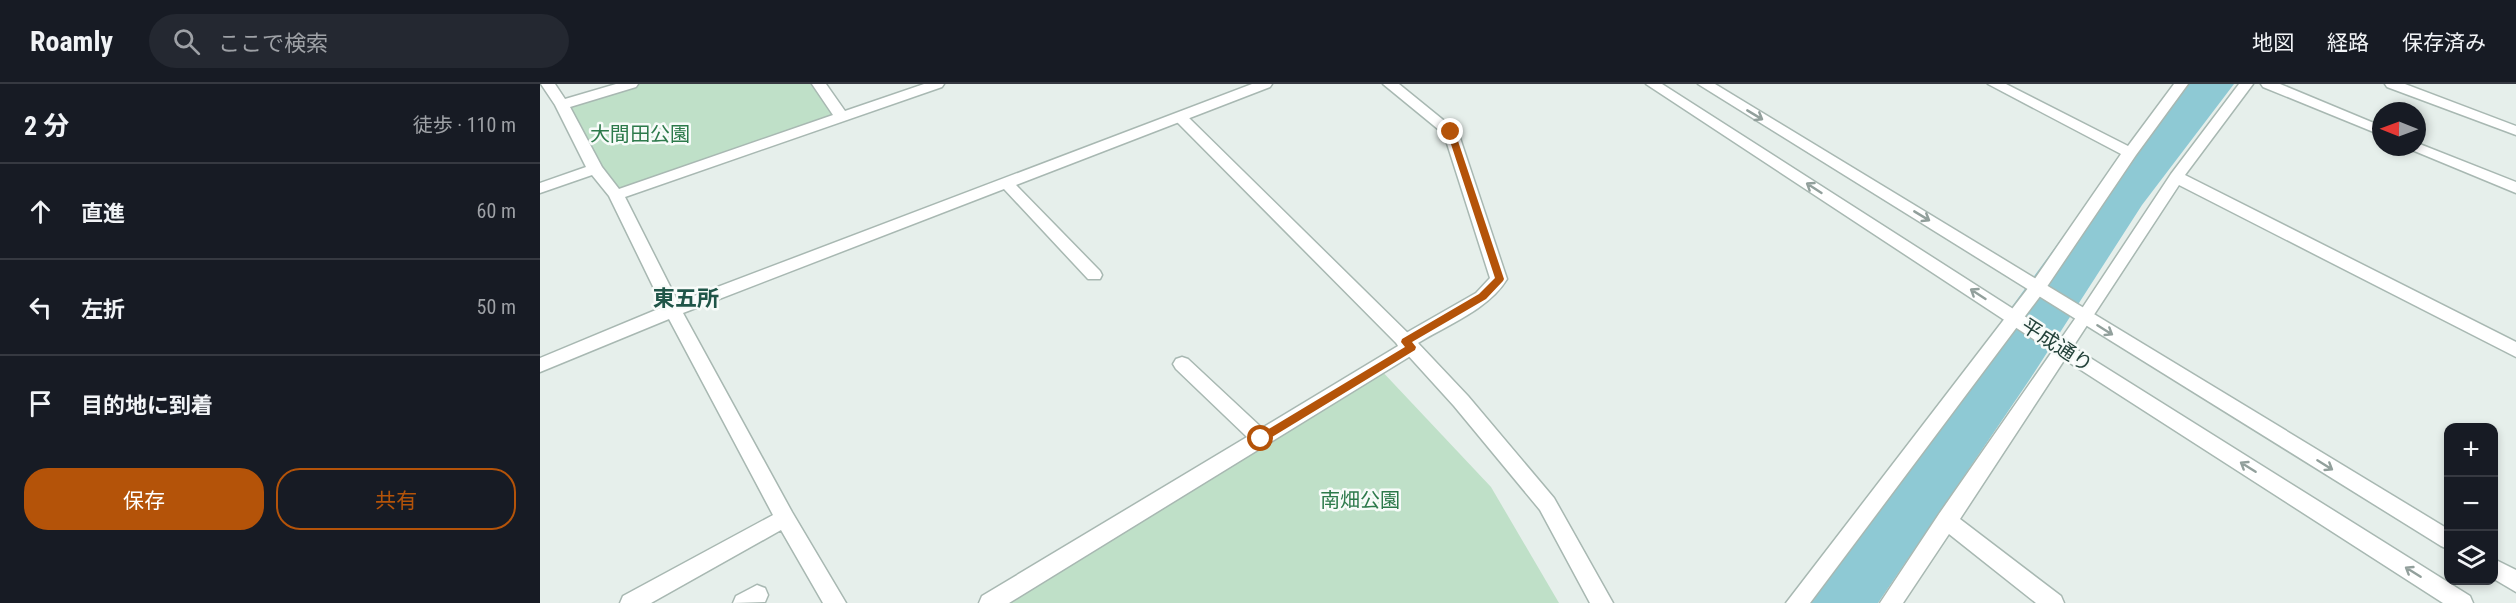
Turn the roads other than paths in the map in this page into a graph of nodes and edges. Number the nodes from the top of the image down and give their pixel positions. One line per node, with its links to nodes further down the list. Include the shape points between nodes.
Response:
1 (548, 84): 14 (street)
2 (631, 84): 14 (street)
3 (819, 84): 15 (street)
4 (938, 84): 15 (street)
5 (1265, 84): 16 (street)
6 (1390, 84): 32 (street, via 1451,132 1499,279 1482,297)
7 (1653, 84): 30 (street, 平成通り, one-way to 7)
8 (1705, 84): 28 (street, 平成通り, one-way to 28)
9 (1995, 84): 20 (street)
10 (2181, 84): 20 (street)
11 (2246, 84): 22 (street)
12 (2268, 84): 17 (street)
13 (2392, 84): 18 (street)
14 (562, 105): 21 (street)
15 (842, 117): 26 (street)
16 (1181, 118): 23 (street); 32 (street)
17 (2372, 127)
18 (2516, 130)
19 (2426, 151): 25 (street)
20 (2130, 153): 28 (street)
21 (595, 169): 24 (street); 26 (street)
22 (2176, 177): 31 (street); 34 (street)
23 (1007, 184): 27 (street); 29 (street)
24 (540, 188)
25 (2516, 188)
26 (616, 195): 29 (street)
27 (1094, 275)
28 (2038, 287): 30 (street); 31 (street, 平成通り)
29 (673, 310): 36 (street); 38 (street)
30 (2013, 316): 33 (street, 平成通り); 47 (street)
31 (2085, 317): 33 (street); 40 (street, 平成通り, one-way to 40)
32 (1408, 344): 37 (street); 46 (street, via 1547,504)
33 (2062, 349): 39 (street); 50 (street, 平成通り, one-way to 33)
34 (2516, 350)
35 (1182, 364): 37 (street)
36 (540, 365)
37 (1261, 439): 45 (street)
38 (785, 518): 43 (street); 44 (street)
39 (1946, 520): 48 (street); 49 (street)
40 (2444, 538)
41 (2498, 571): 42 (street)
42 (2516, 582)
43 (632, 603)
44 (835, 603)
45 (990, 603)
46 (1602, 603)
47 (1797, 603)
48 (1891, 603)
49 (2054, 603)
50 (2462, 603)

